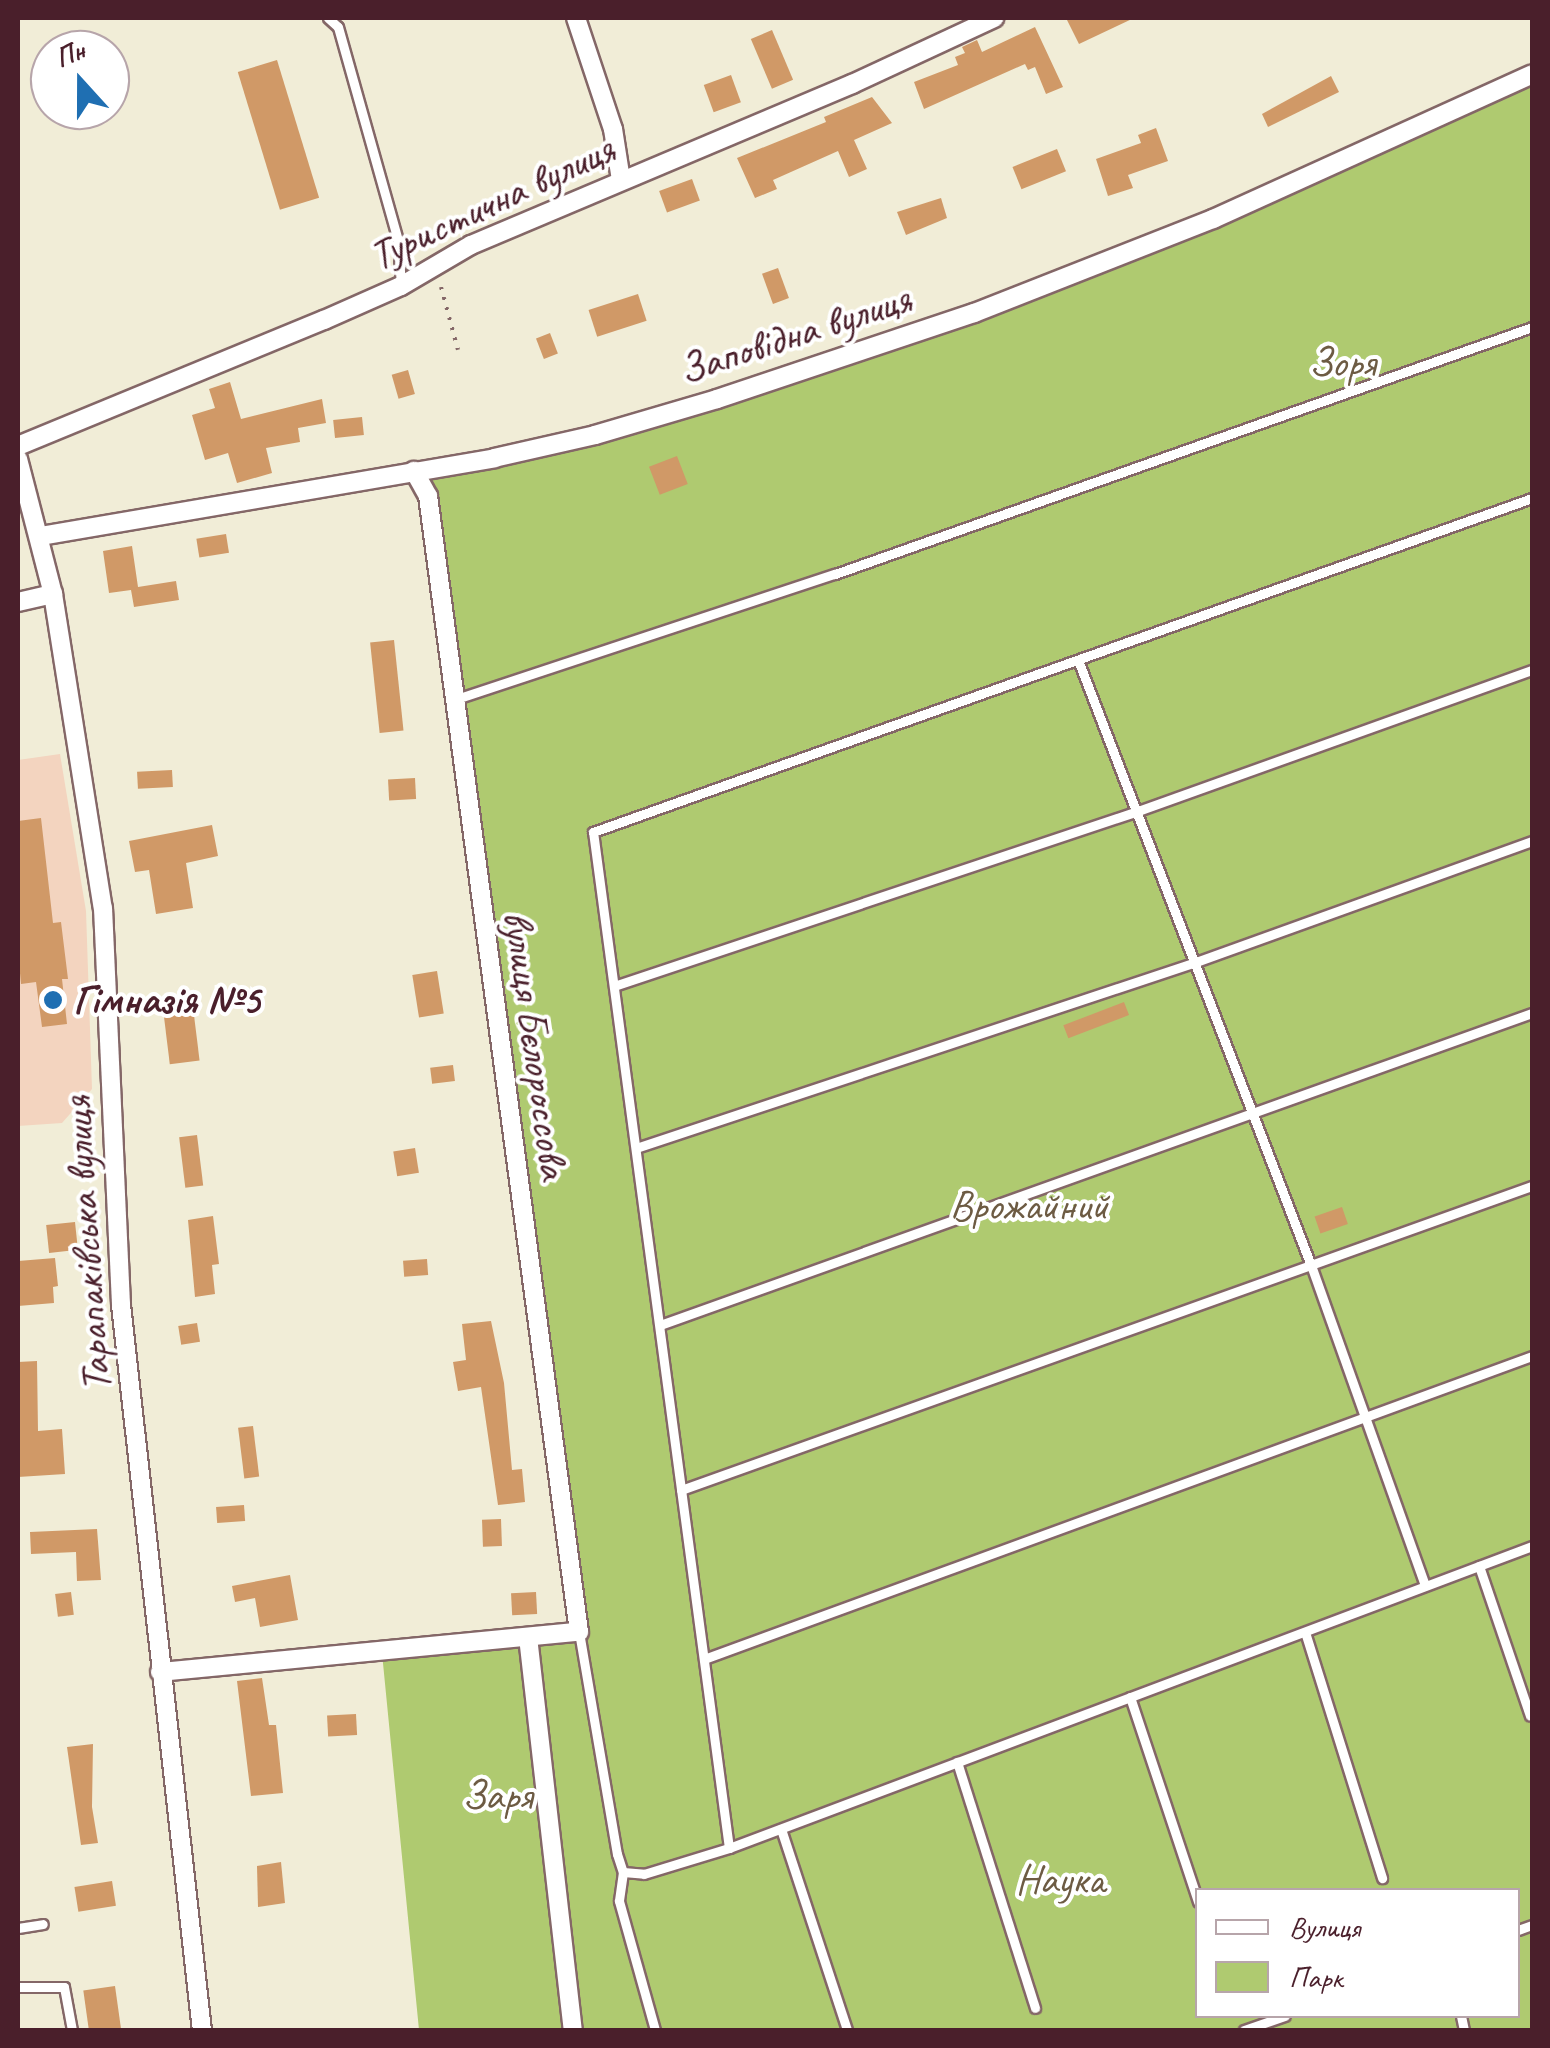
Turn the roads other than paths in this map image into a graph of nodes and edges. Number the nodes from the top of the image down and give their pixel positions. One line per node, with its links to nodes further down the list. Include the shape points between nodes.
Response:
1 (328, 18): 6 (lane, via 338,28 398,240)
2 (576, 18): 5 (street, via 613,129)
3 (994, 18): 5 (street, Туристична вулиця)
4 (1532, 74): 10 (street, Заповідна вулиця, via 1213,219 974,313 595,435)
5 (621, 180): 6 (street, Туристична вулиця, via 470,244)
6 (401, 286): 8 (street, Туристична вулиця)
7 (1532, 327): 17 (lane, via 835,574)
8 (18, 446)
9 (18, 459): 12 (street, Тарапаківська вулиця)
10 (414, 471): 12 (street, Заповідна вулиця); 17 (street, вулиця Бєлороссова, via 428,496)
11 (1532, 498): 15 (lane)
12 (40, 536): 13 (street, Тарапаківська вулиця)
13 (53, 594): 14 (street); 38 (street, Тарапаківська вулиця, via 103,908 122,1305)
14 (18, 602)
15 (1078, 660): 18 (lane); 21 (lane, via 593,832)
16 (1532, 670): 18 (lane)
17 (454, 700): 34 (street, вулиця Бєлороссова)
18 (1138, 811): 20 (lane); 21 (lane)
19 (1532, 841): 20 (lane)
20 (1196, 962): 23 (lane); 24 (lane)
21 (614, 986): 24 (lane)
22 (1532, 1013): 23 (lane)
23 (1251, 1115): 26 (lane); 27 (lane)
24 (636, 1148): 27 (lane)
25 (1532, 1186): 26 (lane)
26 (1312, 1268): 29 (lane); 30 (lane)
27 (660, 1326): 30 (lane)
28 (1532, 1356): 29 (lane)
29 (1366, 1417): 33 (lane); 37 (lane)
30 (681, 1490): 37 (lane)
31 (1532, 1546): 32 (lane)
32 (1479, 1566): 33 (lane); 40 (lane)
33 (1425, 1586): 35 (lane)
34 (579, 1632): 36 (street); 44 (lane)
35 (1305, 1632): 39 (lane); 45 (lane)
36 (528, 1637): 38 (street); 54 (street)
37 (704, 1659): 43 (lane)
38 (160, 1672): 53 (street, Тарапаківська вулиця)
39 (1130, 1697): 41 (lane); 46 (lane)
40 (1530, 1716)
41 (957, 1762): 42 (lane); 50 (lane)
42 (781, 1829): 43 (lane); 56 (lane)
43 (729, 1848): 44 (lane, via 644,1874)
44 (624, 1872): 55 (lane, via 619,1902)
45 (1382, 1878)
46 (1195, 1893)
47 (43, 1924): 48 (lane)
48 (18, 1928)
49 (18, 1987): 52 (lane, via 64,1987)
50 (1035, 2008)
51 (1279, 2018): 57 (lane)
52 (72, 2030)
53 (202, 2030)
54 (573, 2030)
55 (655, 2030)
56 (847, 2030)
57 (1244, 2030)

